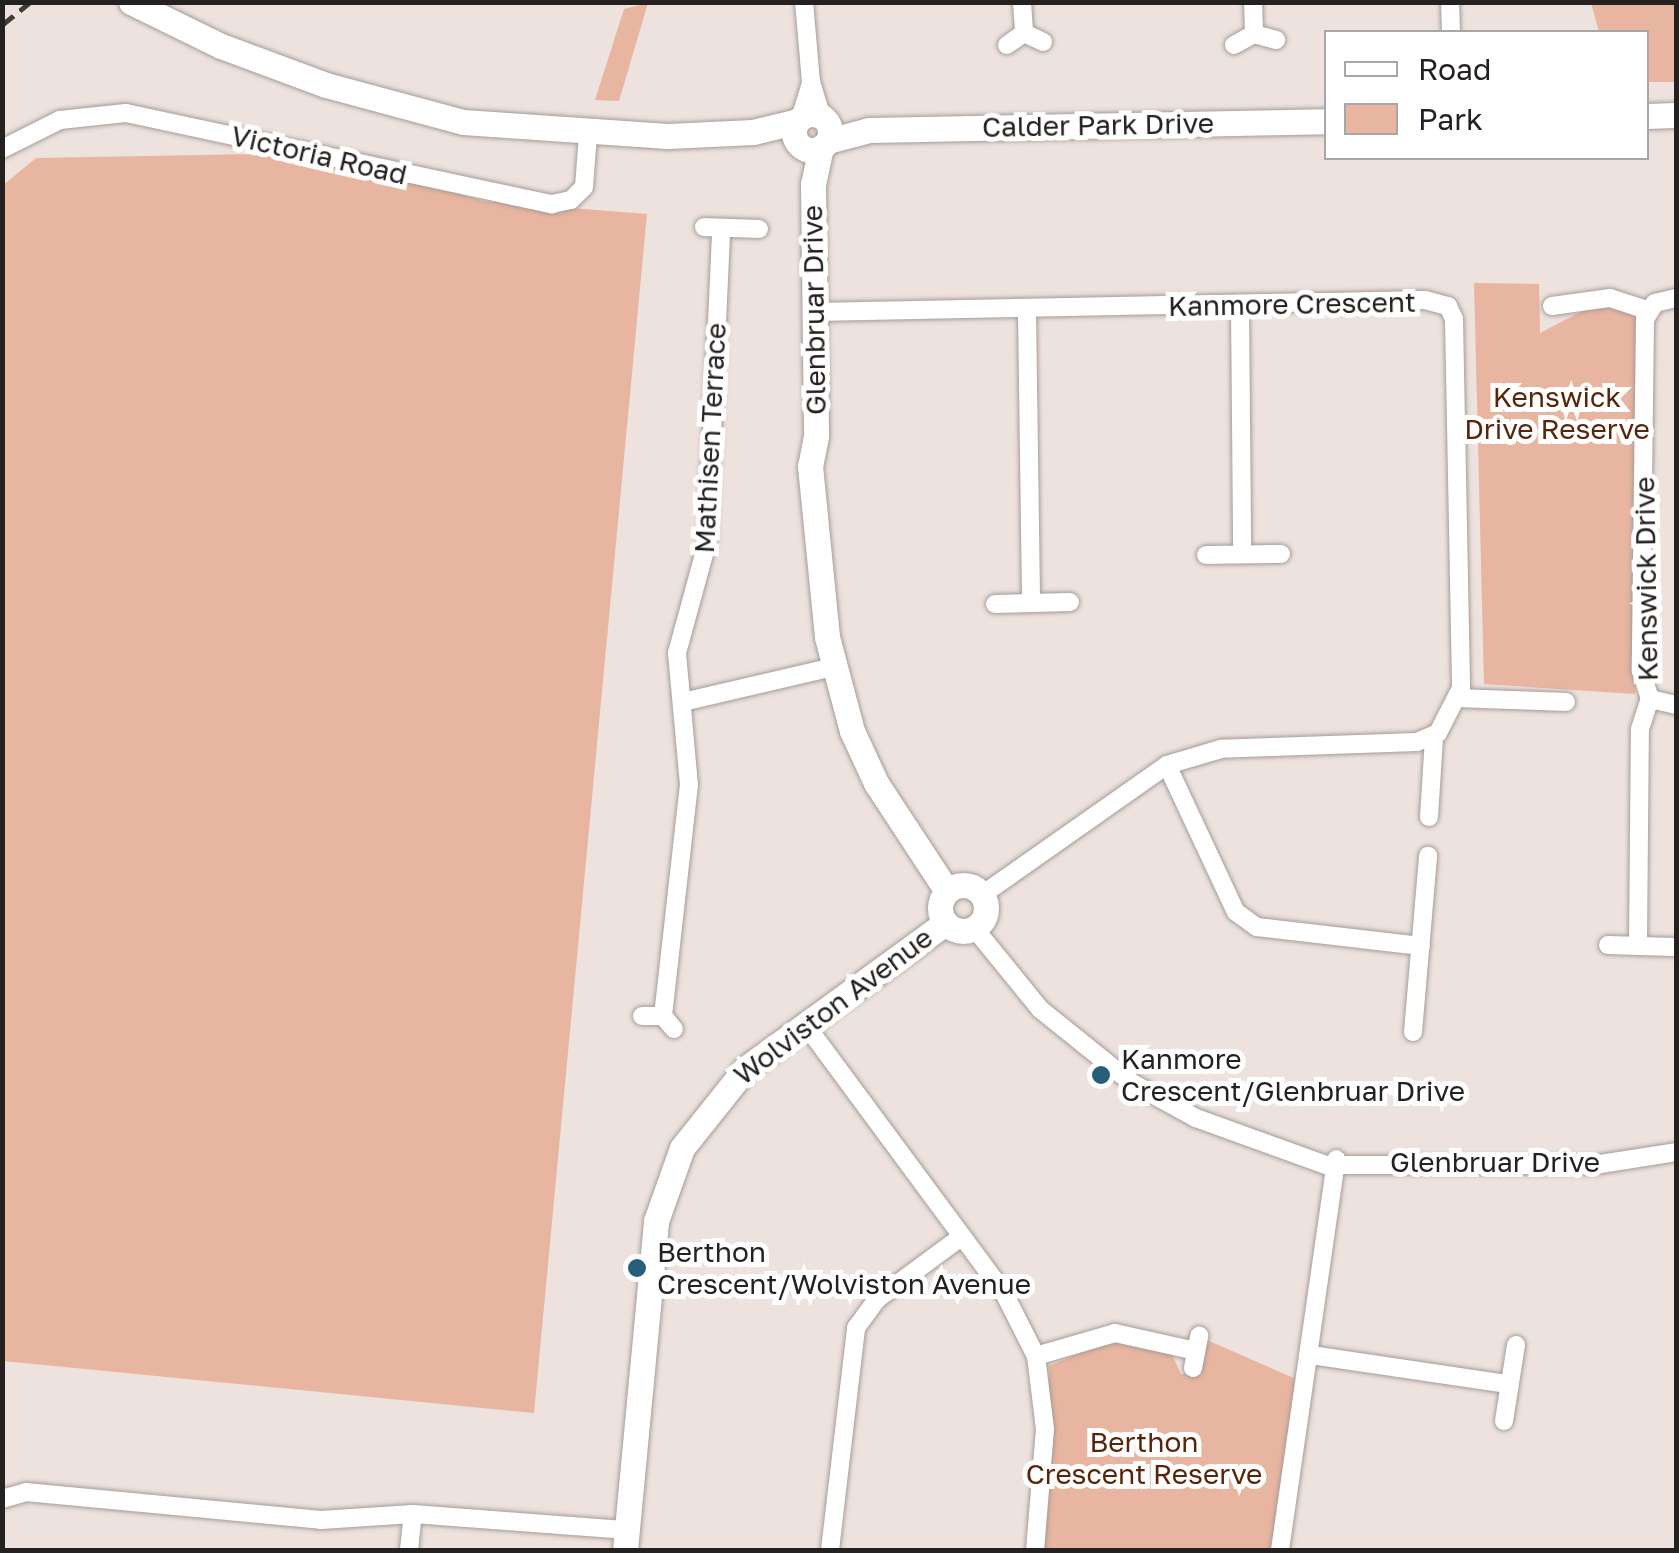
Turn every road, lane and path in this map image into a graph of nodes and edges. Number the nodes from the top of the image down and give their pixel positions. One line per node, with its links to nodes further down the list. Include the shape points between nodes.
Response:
1 (131, 2): 17 (street, Calder Park Drive, via 198,35 391,106 463,122)
2 (804, 2): 16 (street)
3 (1022, 2): 7 (street)
4 (1252, 2): 8 (street)
5 (1450, 2): 6 (street)
6 (1451, 30)
7 (1024, 33): 10 (street); 11 (street)
8 (1254, 34): 9 (street); 12 (street)
9 (1276, 40)
10 (1043, 42)
11 (1007, 45)
12 (1234, 45)
13 (1676, 115): 14 (street)
14 (1649, 116)
15 (1324, 121): 16 (street, Calder Park Drive)
16 (812, 132): 17 (street, Calder Park Drive); 25 (street, Glenbruar Drive)
17 (588, 135): 18 (street, Victoria Road, via 581,192 552,204 126,114 60,120)
18 (2, 149)
19 (759, 229): 35 (street, Mathisen Terrace, via 712,228 707,543 680,634)
20 (1676, 298): 24 (street)
21 (1240, 304): 23 (street, Kanmore Crescent); 26 (street); 33 (street, Kanmore Crescent, via 1425,300 1452,312)
22 (1552, 306): 24 (street, via 1610,298)
23 (1026, 310): 25 (street, Kanmore Crescent); 29 (street)
24 (1648, 310): 34 (street, Kenswick Drive, via 1641,671)
25 (815, 312): 32 (street, Glenbruar Drive, via 816,436 825,466 818,502 820,582)
26 (1242, 554): 27 (street); 28 (street)
27 (1281, 554)
28 (1206, 555)
29 (1031, 602): 30 (street); 31 (street)
30 (1070, 602)
31 (995, 604)
32 (833, 667): 35 (street); 42 (street, Glenbruar Drive, via 876,783)
33 (1458, 698): 36 (street); 38 (street)
34 (1650, 699): 37 (street, Kenswick Drive); 48 (street, via 1640,729)
35 (684, 702): 50 (street, Mathisen Terrace, via 688,815 669,1023)
36 (1566, 702)
37 (1676, 705)
38 (1434, 737): 39 (street, via 1249,746); 40 (street)
39 (1167, 764): 43 (street); 47 (street, via 1236,912 1282,934)
40 (1430, 817)
41 (1428, 856): 47 (street)
42 (947, 891): 43 (street, via 962,885); 44 (street, via 940,910)
43 (982, 895): 45 (street, via 985,918)
44 (944, 923): 45 (street, via 962,932); 51 (street, Wolviston Avenue)
45 (975, 929): 54 (street, Glenbruar Drive, via 1040,1009 1132,1083 1196,1118)
46 (1608, 944): 48 (street)
47 (1420, 946): 52 (street)
48 (1638, 946): 49 (street)
49 (1673, 947)
50 (642, 1016)
51 (805, 1024): 55 (street); 65 (street, Wolviston Avenue, via 717,1096 665,1188)
52 (1414, 1032)
53 (1676, 1152): 54 (street, Glenbruar Drive, via 1594,1165)
54 (1335, 1164): 58 (street)
55 (961, 1237): 59 (street, via 1004,1293); 67 (street, via 876,1300 856,1328)
56 (1516, 1345): 60 (street)
57 (1196, 1352): 59 (street, via 1116,1332)
58 (1312, 1355): 60 (street); 64 (street)
59 (1036, 1356): 68 (street, via 1045,1429)
60 (1508, 1384): 61 (street)
61 (1504, 1421)
62 (2, 1499): 63 (street, via 26,1492 320,1520)
63 (413, 1514): 65 (street); 66 (street)
64 (1286, 1515): 69 (street); 70 (street)
65 (626, 1540)
66 (409, 1550)
67 (830, 1550)
68 (1034, 1550)
69 (1280, 1550)
70 (1290, 1550)

